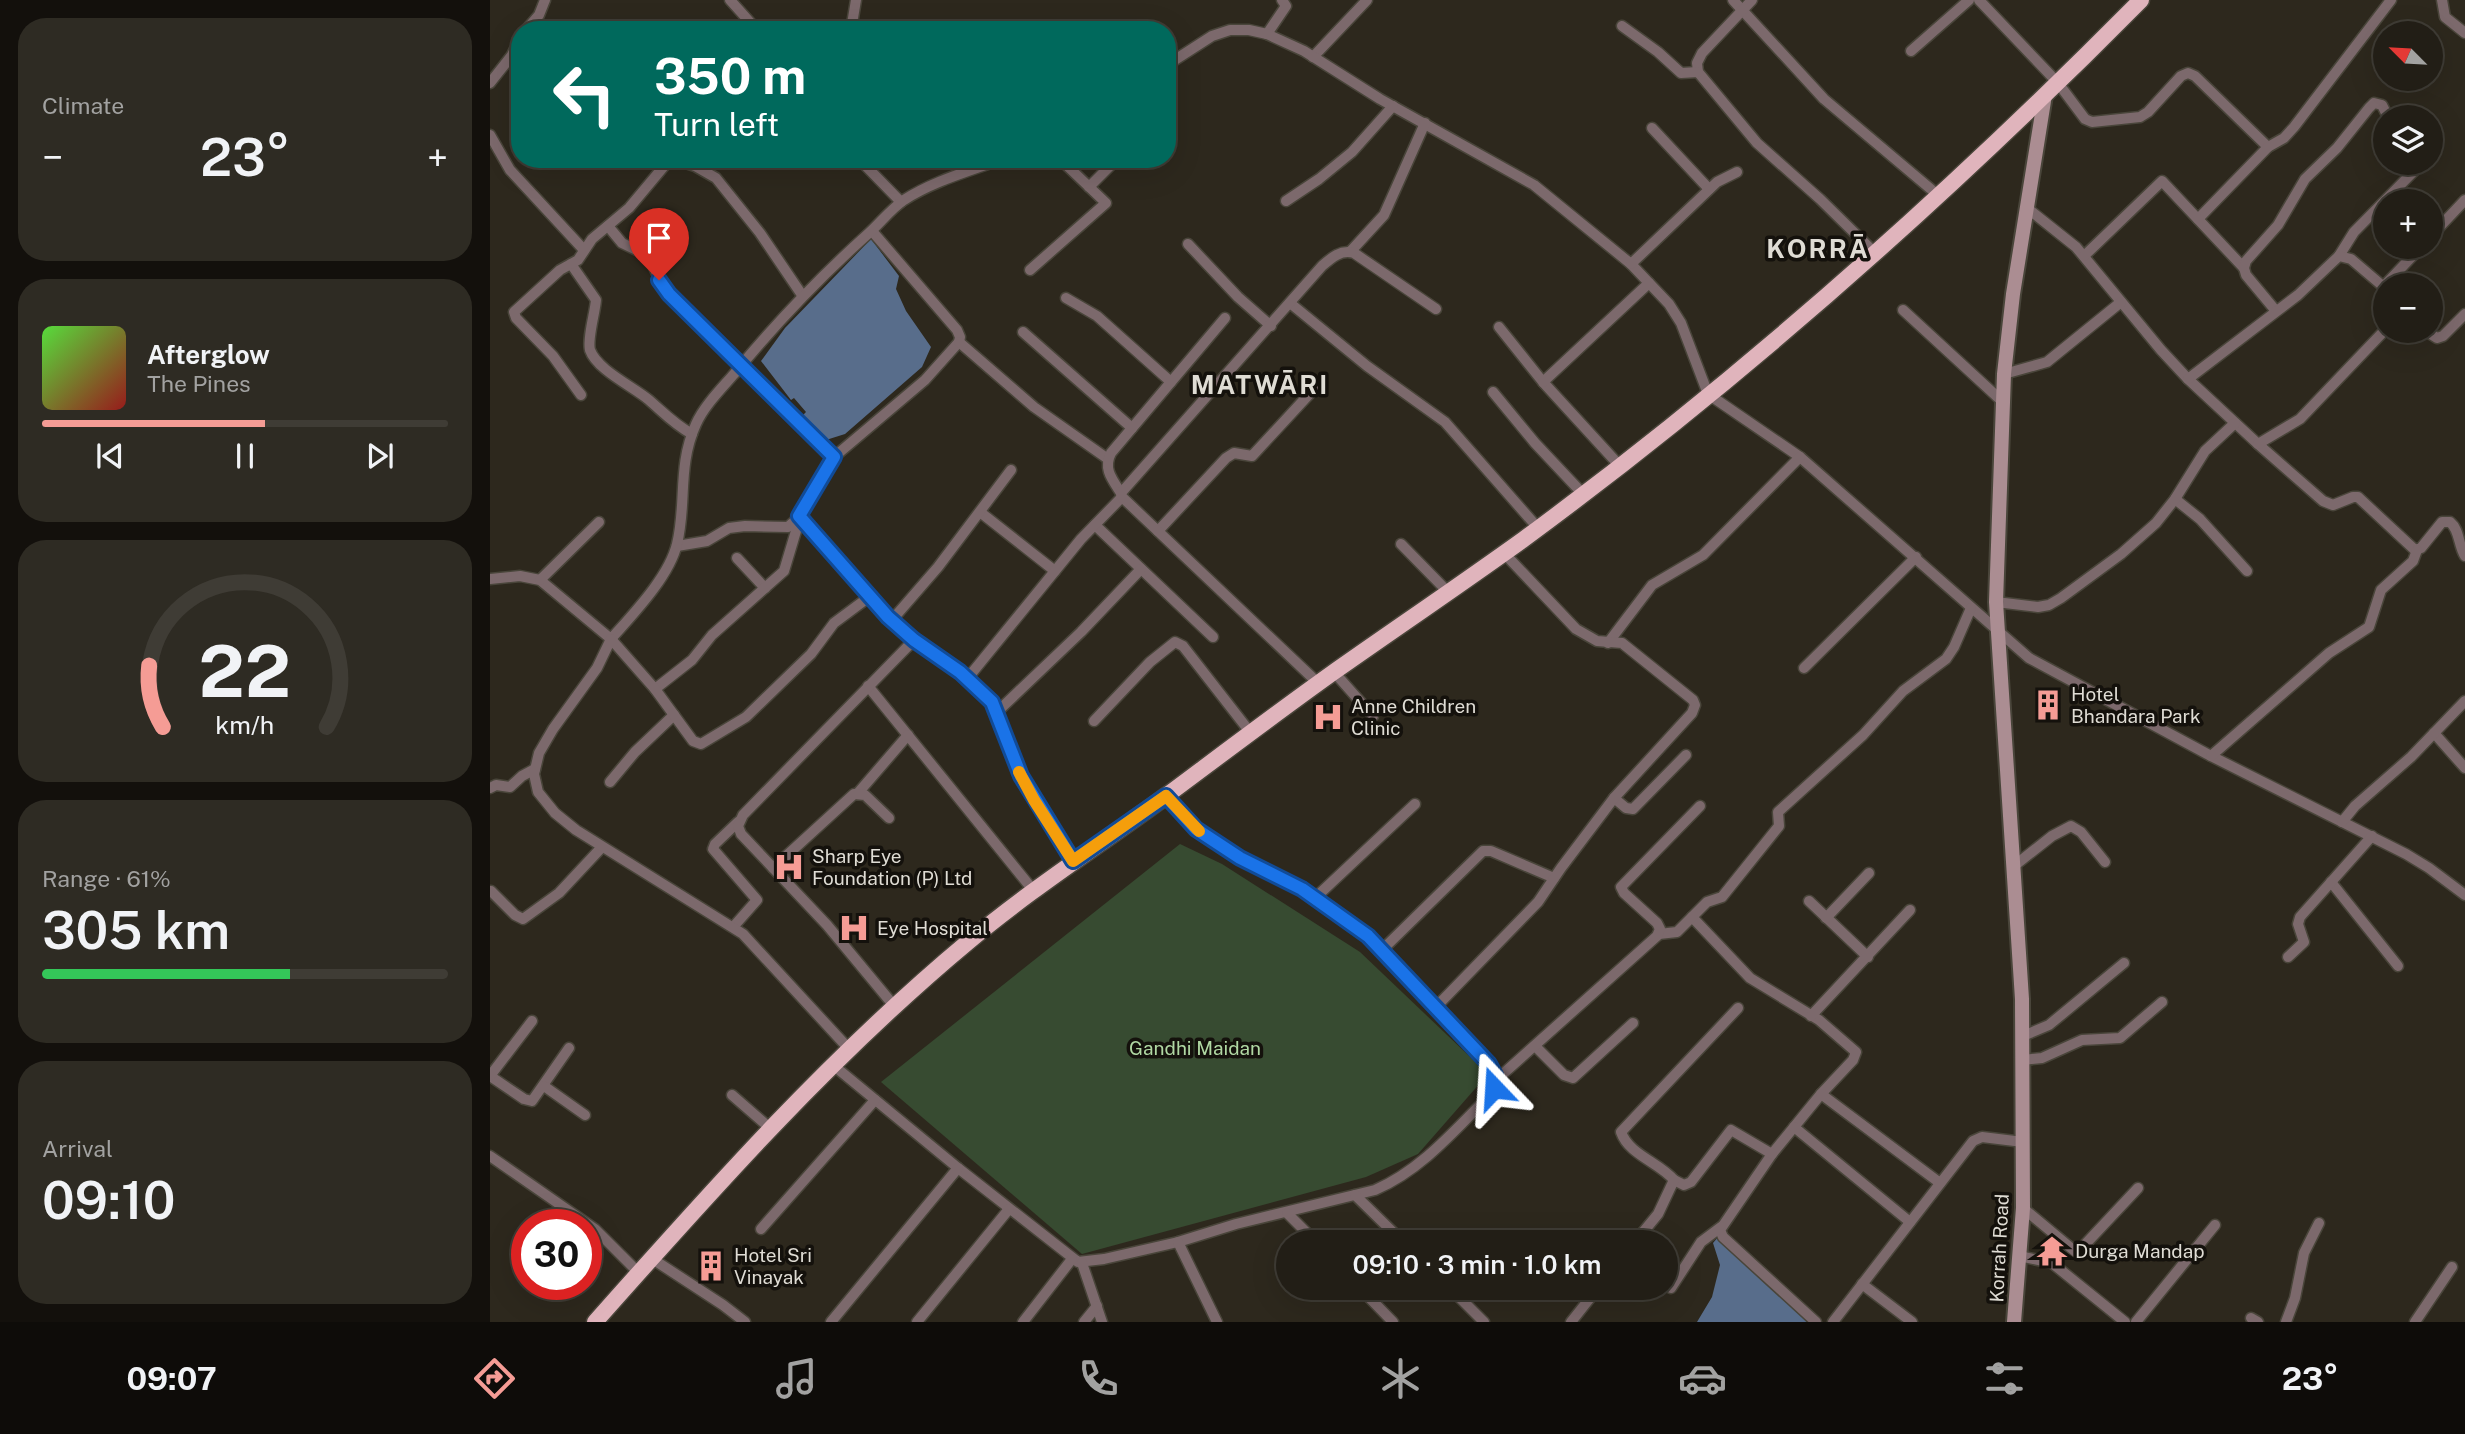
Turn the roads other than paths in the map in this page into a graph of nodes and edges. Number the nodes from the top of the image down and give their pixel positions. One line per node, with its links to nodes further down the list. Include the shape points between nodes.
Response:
1 (545, 0): 14 (street)
2 (730, 0): 15 (street)
3 (856, 0): 16 (street)
4 (1282, 0): 19 (street, via 1284,8)
5 (1367, 0): 22 (street)
6 (1733, 0): 13 (street)
7 (1752, 0): 13 (street)
8 (1969, 0): 20 (street)
9 (1979, 0): 26 (street)
10 (2141, 0): 26 (highway)
11 (2391, 0): 33 (street, via 2294,127)
12 (2442, 0): 18 (street, via 2445,17)
13 (1742, 9): 24 (street, via 1702,53); 44 (street, via 1824,99)
14 (534, 21)
15 (749, 21)
16 (852, 21)
17 (1622, 26): 24 (street, via 1681,73)
18 (2465, 33)
19 (1267, 34): 22 (street); 23 (street, via 1230,30)
20 (1911, 51)
21 (511, 56): 25 (street)
22 (1313, 57): 29 (street)
23 (1176, 59)
24 (1698, 72): 56 (street, via 1757,143)
25 (490, 83)
26 (2058, 83): 27 (highway); 33 (street, via 2092,122 2140,117 2188,73)
27 (2045, 95): 44 (highway); 48 (main road, Korrah Road)
28 (2382, 105): 62 (street, via 2374,103 2305,179 2278,225)
29 (1393, 106): 30 (street); 46 (street, via 1352,152)
30 (1425, 123): 55 (street, via 1384,215); 61 (street, via 1534,185)
31 (1652, 128): 43 (street)
32 (490, 135): 54 (street, via 510,170)
33 (2268, 147): 49 (street)
34 (664, 168): 51 (street)
35 (698, 168): 67 (street, via 716,178)
36 (868, 168): 47 (street)
37 (979, 168): 47 (street)
38 (1069, 168): 42 (street)
39 (1108, 168): 42 (street)
40 (1737, 172): 43 (street)
41 (2410, 175): 58 (street, via 2354,232)
42 (1089, 187): 63 (street, via 1106,203)
43 (1709, 189): 61 (street)
44 (1939, 196): 56 (highway)
45 (2465, 200): 50 (street)
46 (1286, 201)
47 (901, 202): 52 (street)
48 (2027, 208): 57 (street); 83 (main road, Korrah Road)
49 (2198, 219): 57 (street, via 2162,181); 62 (street)
50 (2443, 223)
51 (608, 226): 54 (street); 82 (street, via 622,243 649,256 664,289)
52 (872, 231): 67 (street); 80 (street, via 957,330)
53 (1188, 244): 76 (street)
54 (584, 250): 60 (street)
55 (1350, 252): 70 (street, via 1332,257); 71 (street)
56 (1875, 253): 89 (highway)
57 (2084, 256): 69 (street)
58 (2339, 256): 65 (street, via 2351,258); 73 (street)
59 (2410, 259): 64 (street)
60 (570, 264): 90 (street, via 514,315 553,356); 94 (street, via 595,298 591,353 612,375)
61 (1631, 264): 66 (street)
62 (2244, 268): 73 (street)
63 (1030, 270)
64 (2398, 273)
65 (2373, 277)
66 (1649, 283): 86 (street); 89 (street, via 1681,323)
67 (802, 295): 82 (street)
68 (1066, 298): 85 (street, via 1097,316)
69 (2121, 302): 83 (street, via 2047,362); 84 (street)
70 (1290, 303): 76 (street); 108 (street, via 1446,422)
71 (1436, 309)
72 (1903, 310): 91 (street)
73 (2276, 311): 84 (street)
74 (2465, 314): 79 (street)
75 (1225, 318): 85 (street)
76 (1271, 326): 102 (street)
77 (1499, 327): 86 (street)
78 (1023, 332): 93 (street)
79 (2443, 336)
80 (959, 342): 96 (street, via 925,380); 98 (street, via 1034,407)
81 (2373, 343): 95 (street, via 2300,419)
82 (741, 365): 94 (street, via 708,404); 96 (street)
83 (2004, 374): 91 (main road, Korrah Road)
84 (2188, 379): 92 (street)
85 (1171, 382): 93 (street)
86 (1544, 382): 99 (street)
87 (1314, 389): 109 (street, via 1252,456 1234,453 1226,458)
88 (1493, 392): 101 (street)
89 (1708, 394): 97 (street); 99 (highway)
90 (581, 395)
91 (2004, 403): 125 (main road, Korrah Road)
92 (2235, 423): 95 (street); 103 (street, via 2205,451)
93 (1132, 428): 98 (street)
94 (692, 434): 111 (street, via 682,478)
95 (2258, 444): 112 (street, via 2328,504 2353,496 2361,499)
96 (834, 457): 105 (street)
97 (1801, 457): 115 (street); 132 (street, via 1703,555 1652,585)
98 (1108, 459): 102 (street, via 1107,470)
99 (1619, 465): 101 (highway)
100 (1011, 470): 104 (street)
101 (1583, 494): 108 (highway)
102 (1121, 495): 107 (street); 109 (street)
103 (2175, 499): 119 (street, via 2200,519); 125 (street, via 2129,547 2054,603 2038,607)
104 (980, 512): 118 (street); 127 (street)
105 (797, 519): 111 (street, via 788,527 729,528 707,541); 122 (street, via 784,571); 124 (street)
106 (599, 522): 121 (street)
107 (1094, 525): 117 (street); 118 (street)
108 (1538, 528): 113 (highway)
109 (1158, 531): 136 (street)
110 (1401, 544): 123 (street)
111 (677, 546): 130 (street, via 666,569)
112 (2417, 550): 114 (street, via 2447,521 2455,526); 148 (street, via 2413,561 2381,590 2370,627 2340,643)
113 (1504, 553): 123 (highway); 132 (street, via 1576,629)
114 (2465, 555)
115 (1916, 557): 126 (street); 133 (street)
116 (737, 558): 122 (street)
117 (1141, 569): 129 (street); 140 (street)
118 (1055, 571): 135 (street)
119 (2247, 571)
120 (490, 579): 121 (street, via 520,576)
121 (540, 580): 130 (street)
122 (765, 588): 138 (street, via 712,635 692,660)
123 (1449, 593): 134 (highway)
124 (869, 597): 127 (street); 141 (street, via 834,623 811,654 734,726 698,744)
125 (1996, 602): 128 (main road, Korrah Road)
126 (1971, 608): 128 (street); 176 (street, via 1945,659 1903,691 1863,735 1778,812 1779,826 1725,894 1707,902)
127 (892, 620): 131 (street)
128 (2000, 635): 148 (street, via 2040,666); 165 (main road, Korrah Road)
129 (1213, 637)
130 (611, 639): 138 (street); 150 (street, via 553,729)
131 (914, 640): 135 (street); 137 (street)
132 (1608, 643): 155 (street, via 1625,646 1695,705)
133 (1804, 668)
134 (1334, 672): 136 (highway); 142 (street)
135 (967, 678): 140 (street)
136 (1318, 683): 144 (highway)
137 (868, 686): 146 (street); 159 (street)
138 (655, 689): 141 (street)
139 (2465, 701): 145 (street)
140 (997, 712): 163 (street, via 1021,776)
141 (674, 715): 151 (street)
142 (1373, 716)
143 (1094, 721): 144 (street, via 1175,642 1184,646)
144 (1250, 732): 154 (highway)
145 (2434, 733): 149 (street); 160 (street)
146 (908, 735): 153 (street); 170 (street)
147 (1686, 755): 155 (street, via 1633,809)
148 (2211, 756): 160 (street)
149 (2465, 768)
150 (535, 769): 152 (street, via 510,788 496,785); 162 (street, via 535,783 546,803 564,822)
151 (610, 782)
152 (490, 789)
153 (858, 793): 158 (street); 166 (street)
154 (1166, 796): 163 (highway); 173 (street, via 1196,829)
155 (1614, 798): 168 (street)
156 (1415, 804): 173 (street)
157 (1700, 806): 179 (street, via 1622,887 1657,923)
158 (889, 818)
159 (738, 822): 166 (street, via 741,834); 178 (street, via 713,849 758,900)
160 (2342, 822): 161 (street)
161 (2372, 836): 169 (street); 172 (street, via 2429,868)
162 (602, 847): 171 (street, via 559,892 523,919); 178 (street)
163 (1073, 861): 170 (highway)
164 (2105, 862): 165 (street, via 2071,826)
165 (2014, 866): 192 (main road, Korrah Road)
166 (773, 868): 186 (street)
167 (1869, 873): 177 (street)
168 (1555, 878): 180 (street, via 1491,850 1483,851); 187 (street, via 1538,902)
169 (2331, 882): 182 (street, via 2300,916 2304,942); 184 (street)
170 (1033, 890): 186 (highway)
171 (491, 891)
172 (2465, 895)
173 (1315, 898): 180 (street, via 1368,936)
174 (1809, 901): 177 (street)
175 (1910, 910): 181 (street)
176 (1692, 917): 179 (street, via 1675,933); 189 (street, via 1750,978)
177 (1826, 918): 181 (street)
178 (734, 926): 195 (street)
179 (1659, 934): 193 (street)
180 (1381, 951): 187 (street)
181 (1868, 957): 189 (street)
182 (2288, 957)
183 (2124, 963): 192 (street, via 2049,1025)
184 (2398, 966)
185 (2162, 1002): 196 (street, via 2120,1038 2082,1040 2042,1058)
186 (895, 1007): 195 (highway)
187 (1435, 1008): 199 (street, via 1494,1070)
188 (1738, 1008): 211 (street, via 1621,1132 1636,1151)
189 (1811, 1016): 201 (street, via 1857,1052)
190 (532, 1021): 198 (street)
191 (1633, 1023): 193 (street, via 1573,1078 1564,1075)
192 (2023, 1036): 196 (main road, Korrah Road)
193 (1535, 1046): 199 (street)
194 (569, 1048): 200 (street)
195 (850, 1050): 197 (highway)
196 (2023, 1060): 207 (main road, Korrah Road)
197 (833, 1065): 203 (street); 206 (highway)
198 (490, 1076): 200 (street, via 530,1101)
199 (1495, 1081): 214 (street, via 1489,1096 1413,1168 1395,1181)
200 (544, 1086): 204 (street)
201 (1821, 1094): 205 (street); 212 (street)
202 (732, 1095): 206 (street)
203 (875, 1100): 210 (street); 222 (street)
204 (585, 1115)
205 (1794, 1127): 208 (street); 218 (street)
206 (771, 1129): 228 (highway)
207 (2023, 1142): 212 (street, via 1977,1138); 215 (main road, Korrah Road)
208 (1772, 1154): 211 (street, via 1731,1130 1691,1182 1684,1185); 221 (street)
209 (490, 1156): 231 (street, via 595,1229)
210 (958, 1168): 216 (street); 240 (street)
211 (1674, 1180): 225 (street)
212 (1940, 1183): 218 (street)
213 (2138, 1188): 215 (street, via 2077,1253)
214 (1355, 1195): 217 (street); 224 (street)
215 (2023, 1208): 227 (main road, Korrah Road)
216 (1009, 1209): 229 (street); 241 (street)
217 (1287, 1213): 223 (street); 226 (street)
218 (1910, 1222): 233 (street)
219 (2319, 1223): 255 (street, via 2304,1253)
220 (2215, 1225): 254 (street)
221 (1721, 1227): 232 (street, via 1701,1242); 249 (street, via 1723,1237)
222 (761, 1229)
223 (1304, 1230)
224 (1391, 1230)
225 (1645, 1230)
226 (1178, 1242): 229 (street); 245 (street)
227 (2019, 1256): 252 (main road, Korrah Road); 253 (street, via 2052,1264)
228 (652, 1258): 231 (highway); 239 (street)
229 (1077, 1261): 237 (street); 242 (street)
230 (2452, 1267): 256 (street)
231 (639, 1273): 238 (highway)
232 (1678, 1277)
233 (1862, 1284): 250 (street); 251 (street)
234 (1372, 1300): 246 (street)
235 (1462, 1300): 247 (street)
236 (1588, 1300): 248 (street)
237 (1097, 1306): 243 (street); 244 (street)
238 (595, 1322)
239 (745, 1322)
240 (831, 1322)
241 (917, 1322)
242 (1023, 1322)
243 (1084, 1322)
244 (1102, 1322)
245 (1216, 1322)
246 (1393, 1322)
247 (1484, 1322)
248 (1571, 1322)
249 (1816, 1322)
250 (1832, 1322)
251 (1912, 1322)
252 (2014, 1322)
253 (2125, 1322)
254 (2136, 1322)
255 (2286, 1322)
256 (2415, 1322)

